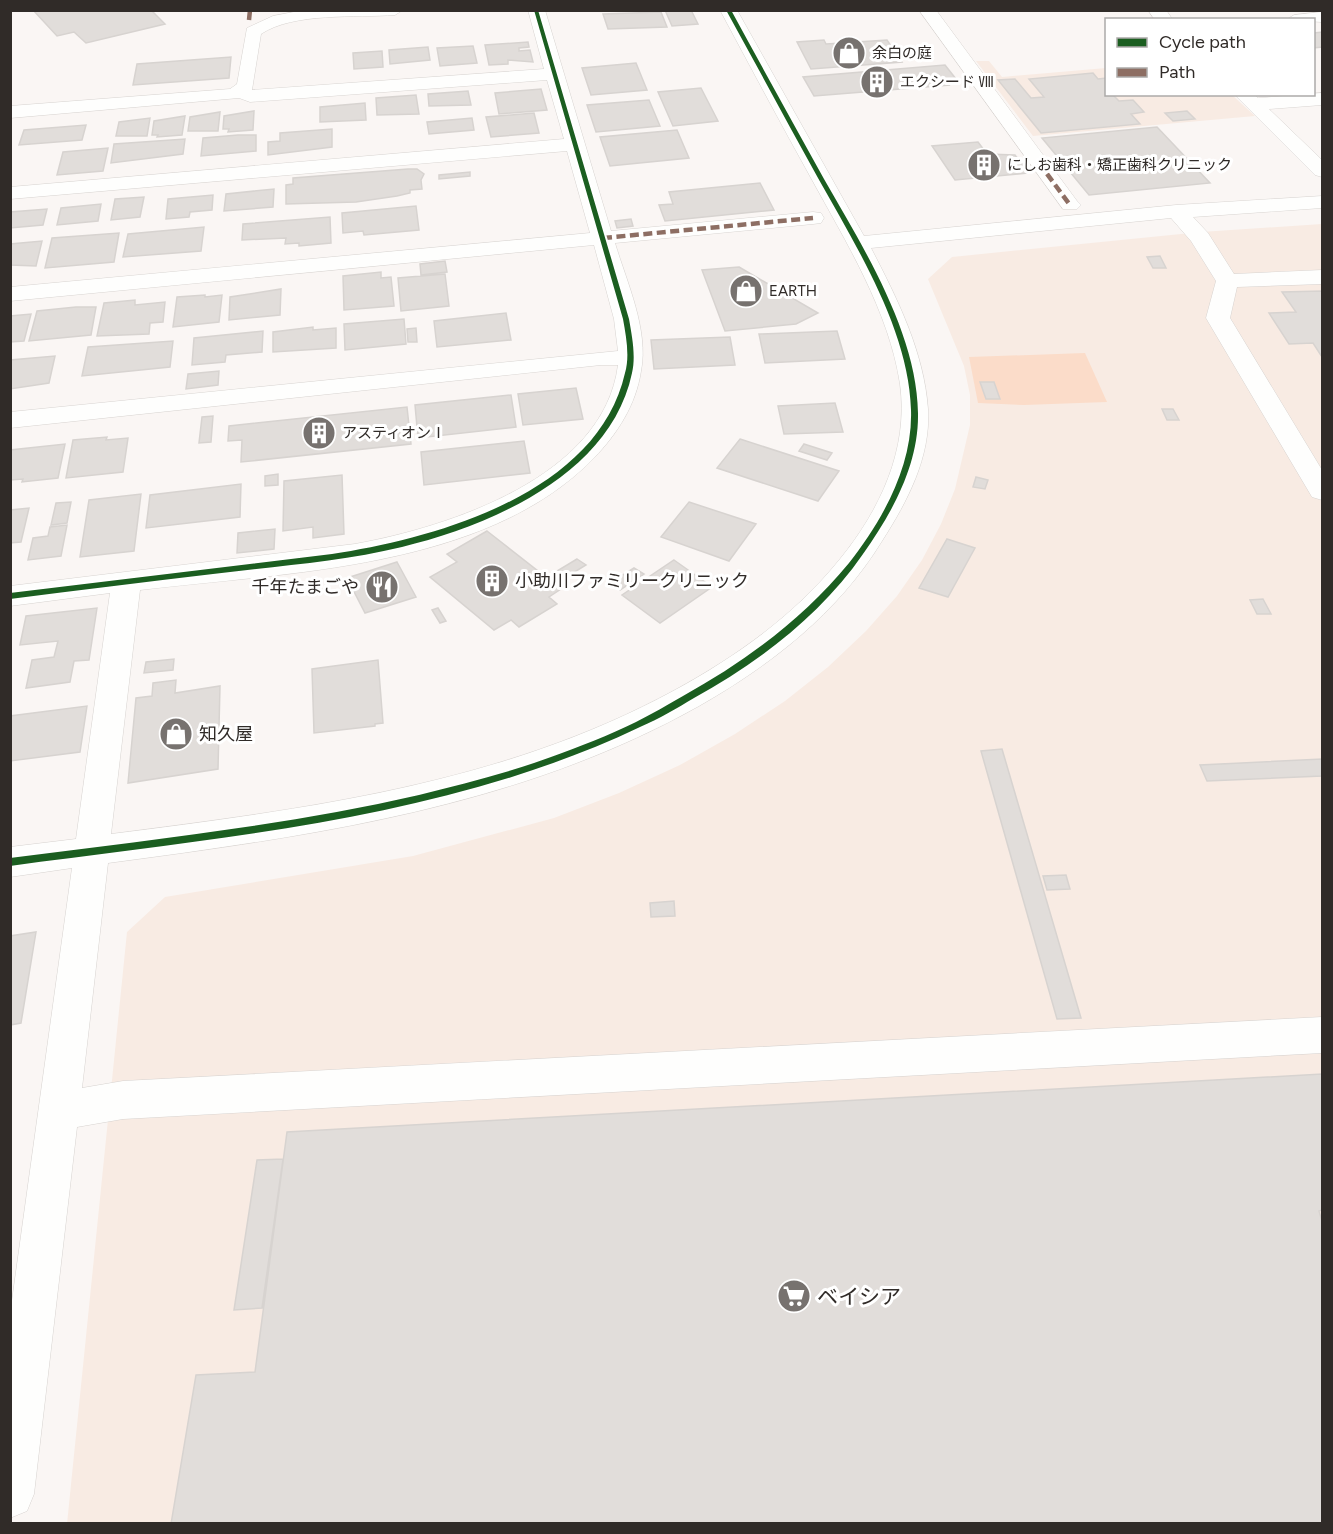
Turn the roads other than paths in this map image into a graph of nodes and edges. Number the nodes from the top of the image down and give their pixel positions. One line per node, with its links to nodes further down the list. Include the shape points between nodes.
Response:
1 (395, 10): 6 (street, via 286,17 259,25 253,32 246,84)
2 (536, 10): 5 (street)
3 (728, 10): 18 (street)
4 (927, 10): 14 (street)
5 (555, 74): 6 (street, via 250,96); 10 (street)
6 (239, 92): 9 (street)
7 (1248, 99): 8 (street); 11 (street)
8 (1323, 99)
9 (10, 112)
10 (575, 144): 12 (street); 17 (street)
11 (1323, 171)
12 (10, 193)
13 (1323, 202): 15 (street)
14 (1070, 205)
15 (1176, 211): 18 (street); 20 (street, via 1200,238)
16 (813, 218): 17 (street)
17 (603, 238): 21 (street); 22 (street, via 626,319)
18 (857, 243): 27 (street, via 887,307 908,366 916,416 911,447 888,509 869,541 845,573 781,637 722,678 645,722 531,769 469,787 343,814)
19 (1323, 278): 20 (street)
20 (1227, 281): 24 (street, via 1218,318)
21 (10, 294)
22 (630, 358): 23 (street); 25 (street, via 627,383 614,413 584,453 537,490 476,521 365,552)
23 (10, 420)
24 (1323, 491)
25 (126, 582): 26 (street); 27 (street)
26 (10, 596)
27 (92, 850): 28 (street); 30 (street)
28 (10, 862)
29 (1323, 1035): 30 (street, via 134,1100)
30 (59, 1111): 31 (street)
31 (19, 1353): 32 (street)
32 (10, 1494)

